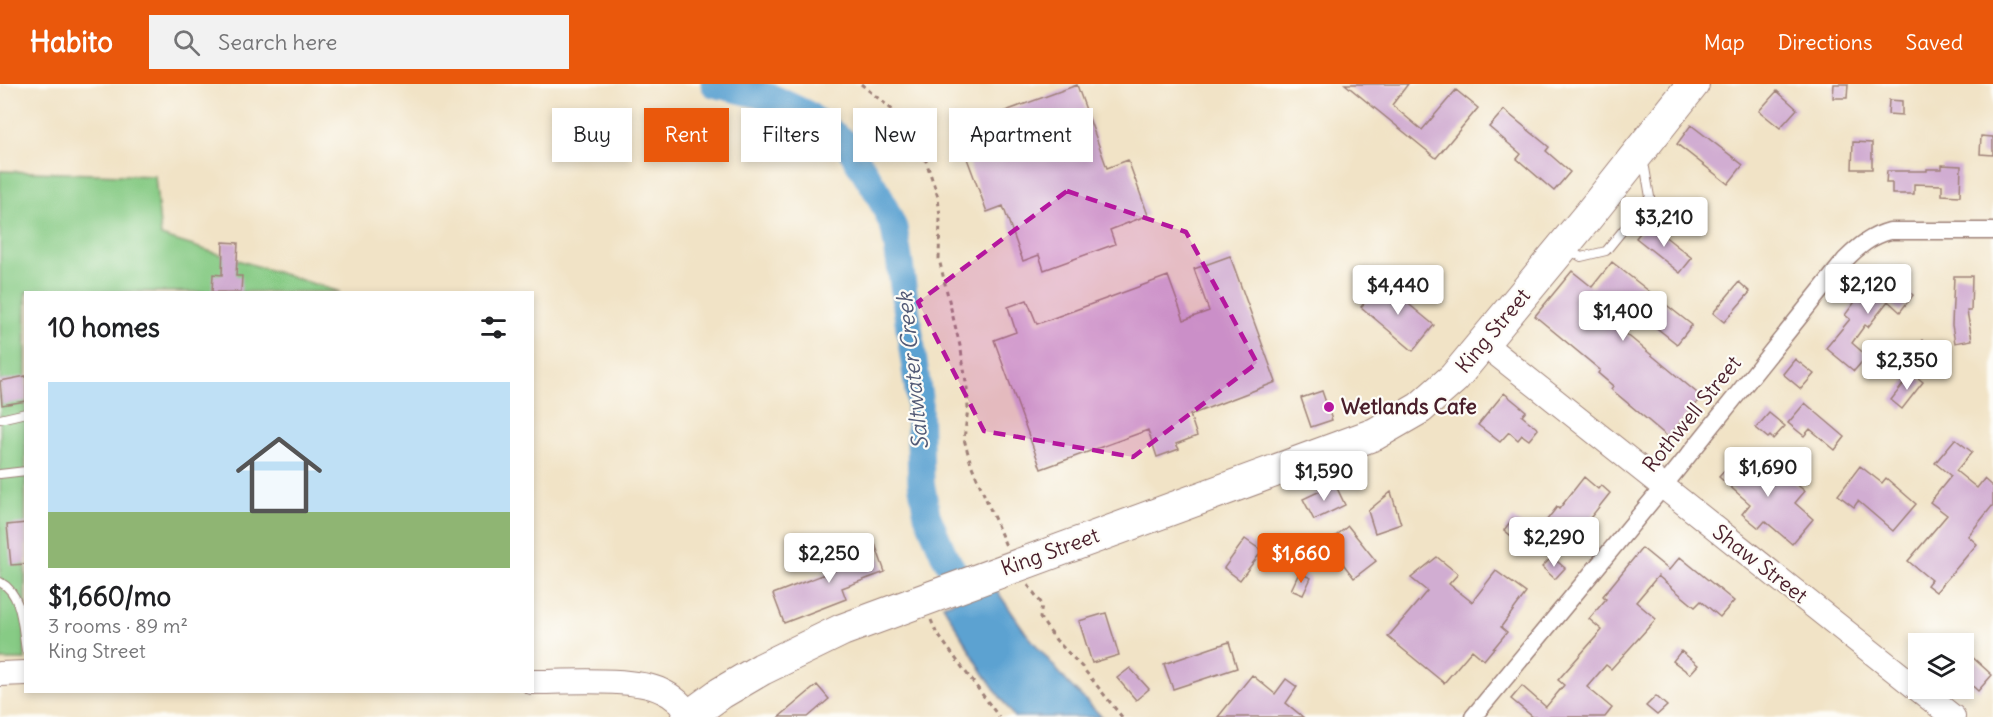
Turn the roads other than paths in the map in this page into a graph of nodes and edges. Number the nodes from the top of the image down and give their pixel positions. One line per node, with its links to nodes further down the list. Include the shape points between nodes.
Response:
1 (1693, 84): 3 (highway, King Street)
2 (1993, 231): 8 (street, Rothwell Street, via 1890,231 1864,243 1845,260)
3 (1484, 344): 8 (street, Shaw Street); 14 (highway, King Street, via 1420,408 1375,434 842,630 762,669)
4 (24, 413): 5 (lane)
5 (0, 419)
6 (24, 471): 7 (lane)
7 (0, 474)
8 (1663, 487): 15 (street, Rothwell Street); 16 (street, Shaw Street)
9 (0, 582): 10 (lane, via 9,586 19,605)
10 (24, 637)
11 (24, 673): 12 (street)
12 (0, 674)
13 (534, 682): 14 (street, via 640,684 673,696)
14 (689, 716)
15 (1473, 717)
16 (1953, 717)

